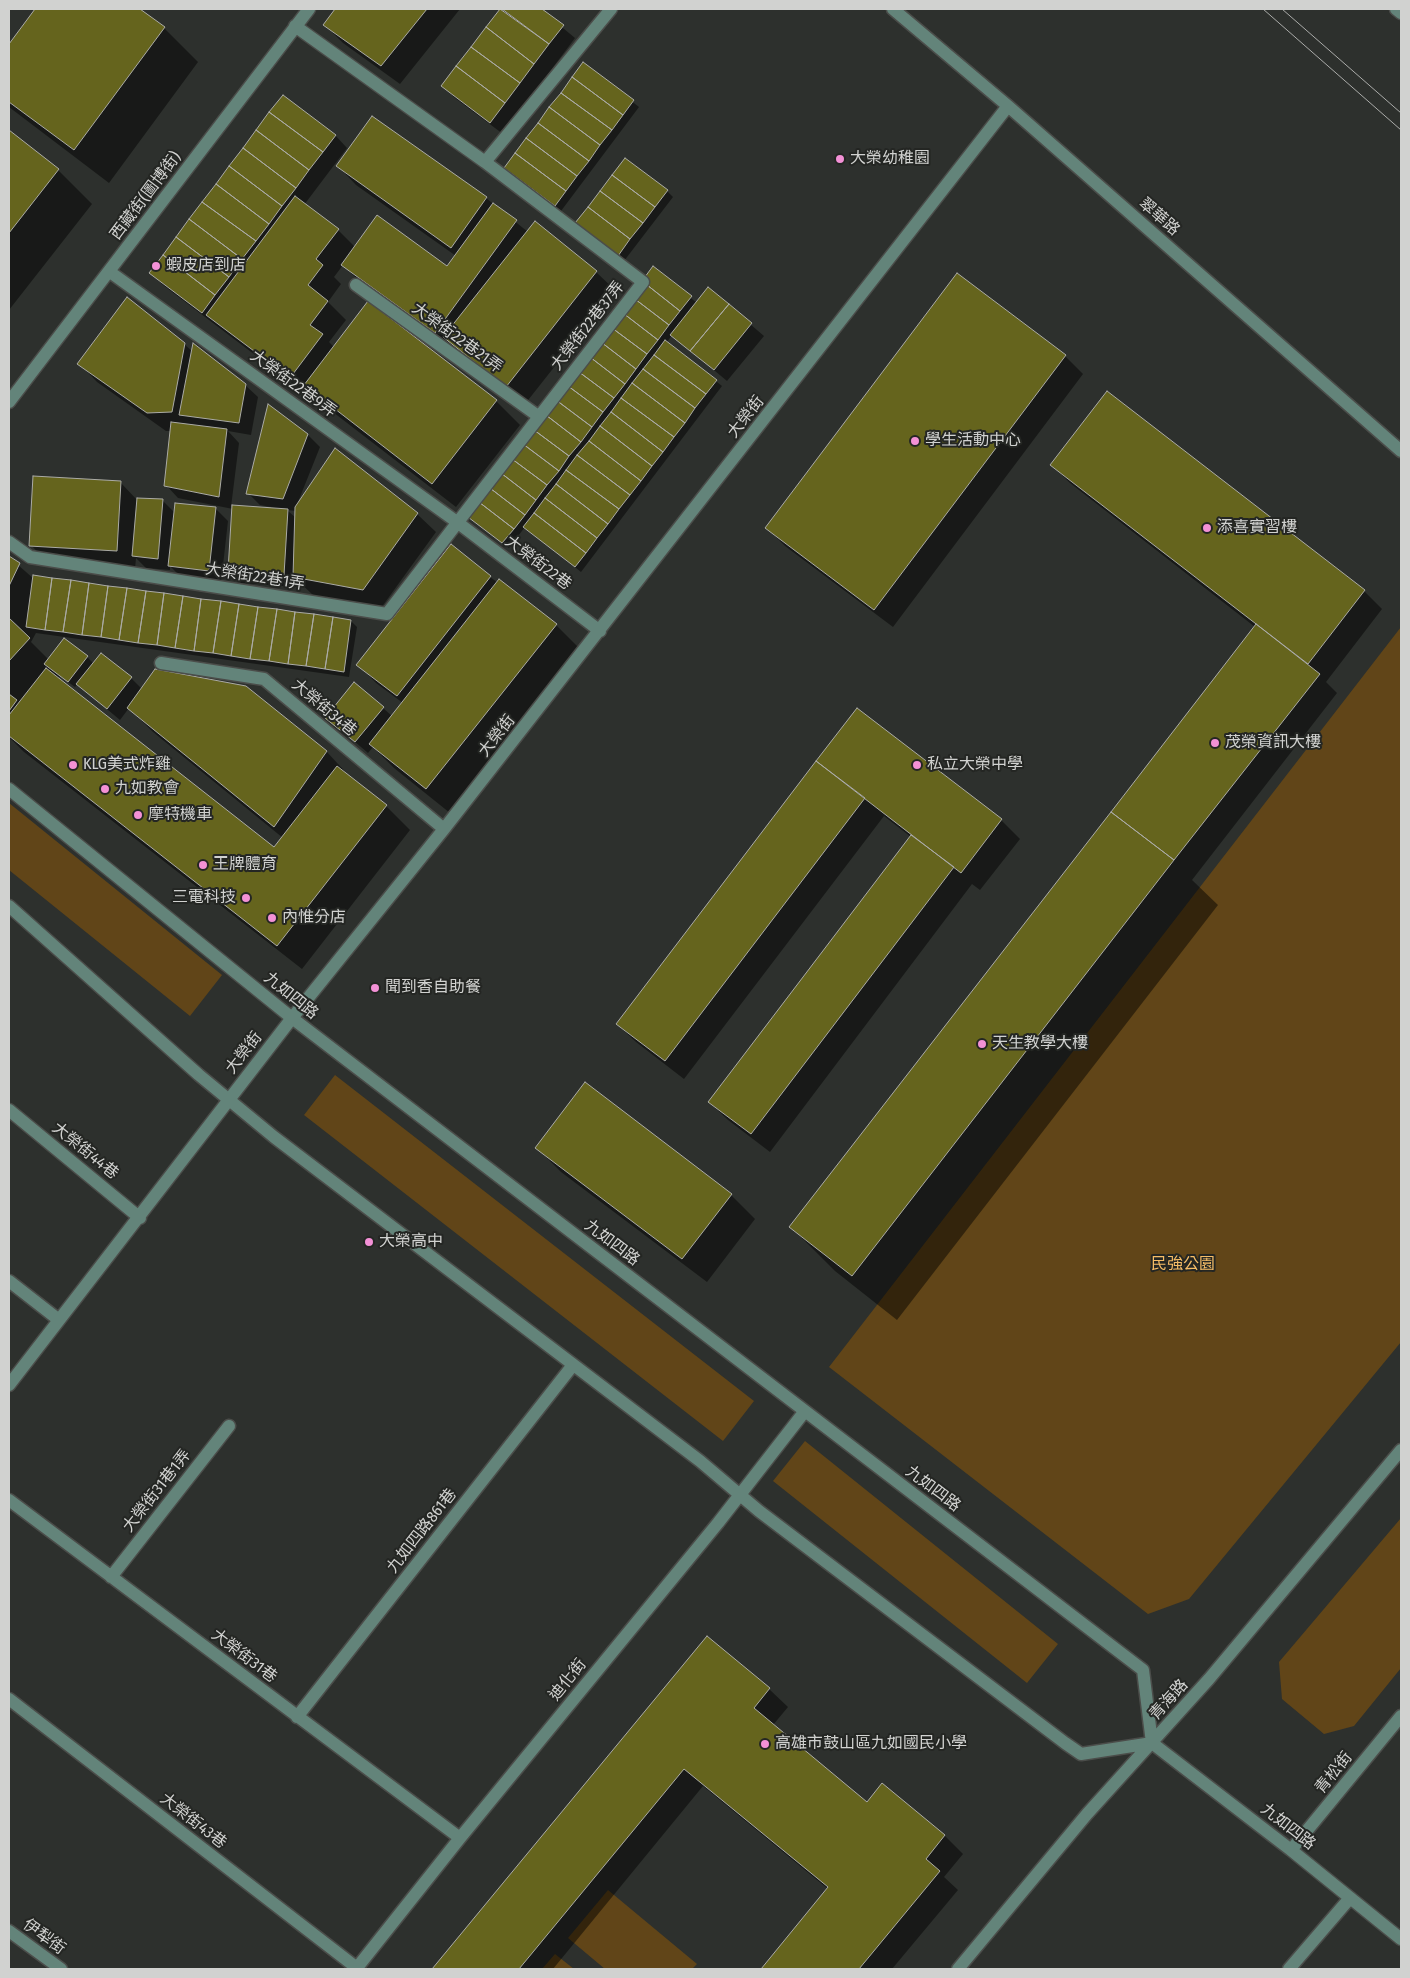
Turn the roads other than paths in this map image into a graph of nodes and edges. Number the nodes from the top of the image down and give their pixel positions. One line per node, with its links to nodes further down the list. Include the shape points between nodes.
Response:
1 (309, 9): 6 (street, 西藏街(圖博街))
2 (611, 9): 8 (street)
3 (893, 9): 7 (street, 翠華路)
4 (1396, 9): 5 (street)
5 (1401, 13)
6 (295, 26): 8 (street, 大榮街22巷37弄); 9 (street, 西藏街(圖博街))
7 (1008, 106): 13 (street, 翠華路); 16 (street, 大榮街)
8 (485, 162): 12 (street, 大榮街22巷37弄, via 642,282)
9 (110, 272): 11 (street, 西藏街(圖博街)); 14 (street, 大榮街22巷9弄)
10 (356, 285): 12 (street, 大榮街22巷21弄)
11 (9, 402)
12 (538, 416): 14 (street, 大榮街22巷37弄)
13 (1401, 451)
14 (456, 522): 15 (street, 大榮街22巷1弄, via 387,614 30,558); 16 (street, 大榮街22巷)
15 (9, 542)
16 (600, 631): 19 (street, 大榮街)
17 (160, 663): 19 (street, 大榮街34巷, via 264,679)
18 (9, 789): 21 (street, 九如四路)
19 (444, 829): 21 (street, 大榮街)
20 (9, 906): 22 (street)
21 (292, 1018): 22 (street, 大榮街); 29 (street, 九如四路)
22 (229, 1099): 24 (street, 大榮街); 27 (street, via 274,1138)
23 (9, 1110): 24 (street, 大榮街44巷)
24 (140, 1218): 26 (street, 大榮街)
25 (9, 1281): 26 (street)
26 (59, 1320): 28 (street, 大榮街)
27 (572, 1364): 32 (street); 37 (street, 九如四路861巷)
28 (10, 1381)
29 (805, 1411): 32 (street, 迪化街); 38 (street, 九如四路, via 1143,1670)
30 (229, 1426): 34 (street, 大榮街31巷1弄)
31 (1401, 1450): 38 (street, 青海路)
32 (740, 1494): 38 (street, via 1081,1754); 39 (street, 迪化街)
33 (9, 1500): 34 (street, 大榮街31巷)
34 (111, 1577): 37 (street, 大榮街31巷)
35 (9, 1699): 45 (street, 大榮街43巷)
36 (1401, 1716): 40 (street, 青松街)
37 (297, 1717): 39 (street, 大榮街31巷)
38 (1152, 1743): 40 (street, 九如四路); 46 (street, 青海路, via 1087,1814)
39 (460, 1838): 45 (street, 迪化街)
40 (1291, 1850): 41 (street, 九如四路)
41 (1350, 1898): 43 (street, 九如四路); 47 (street)
42 (9, 1931): 44 (street, 伊犁街)
43 (1401, 1939)
44 (61, 1969)
45 (356, 1969)
46 (958, 1969)
47 (1289, 1969)

